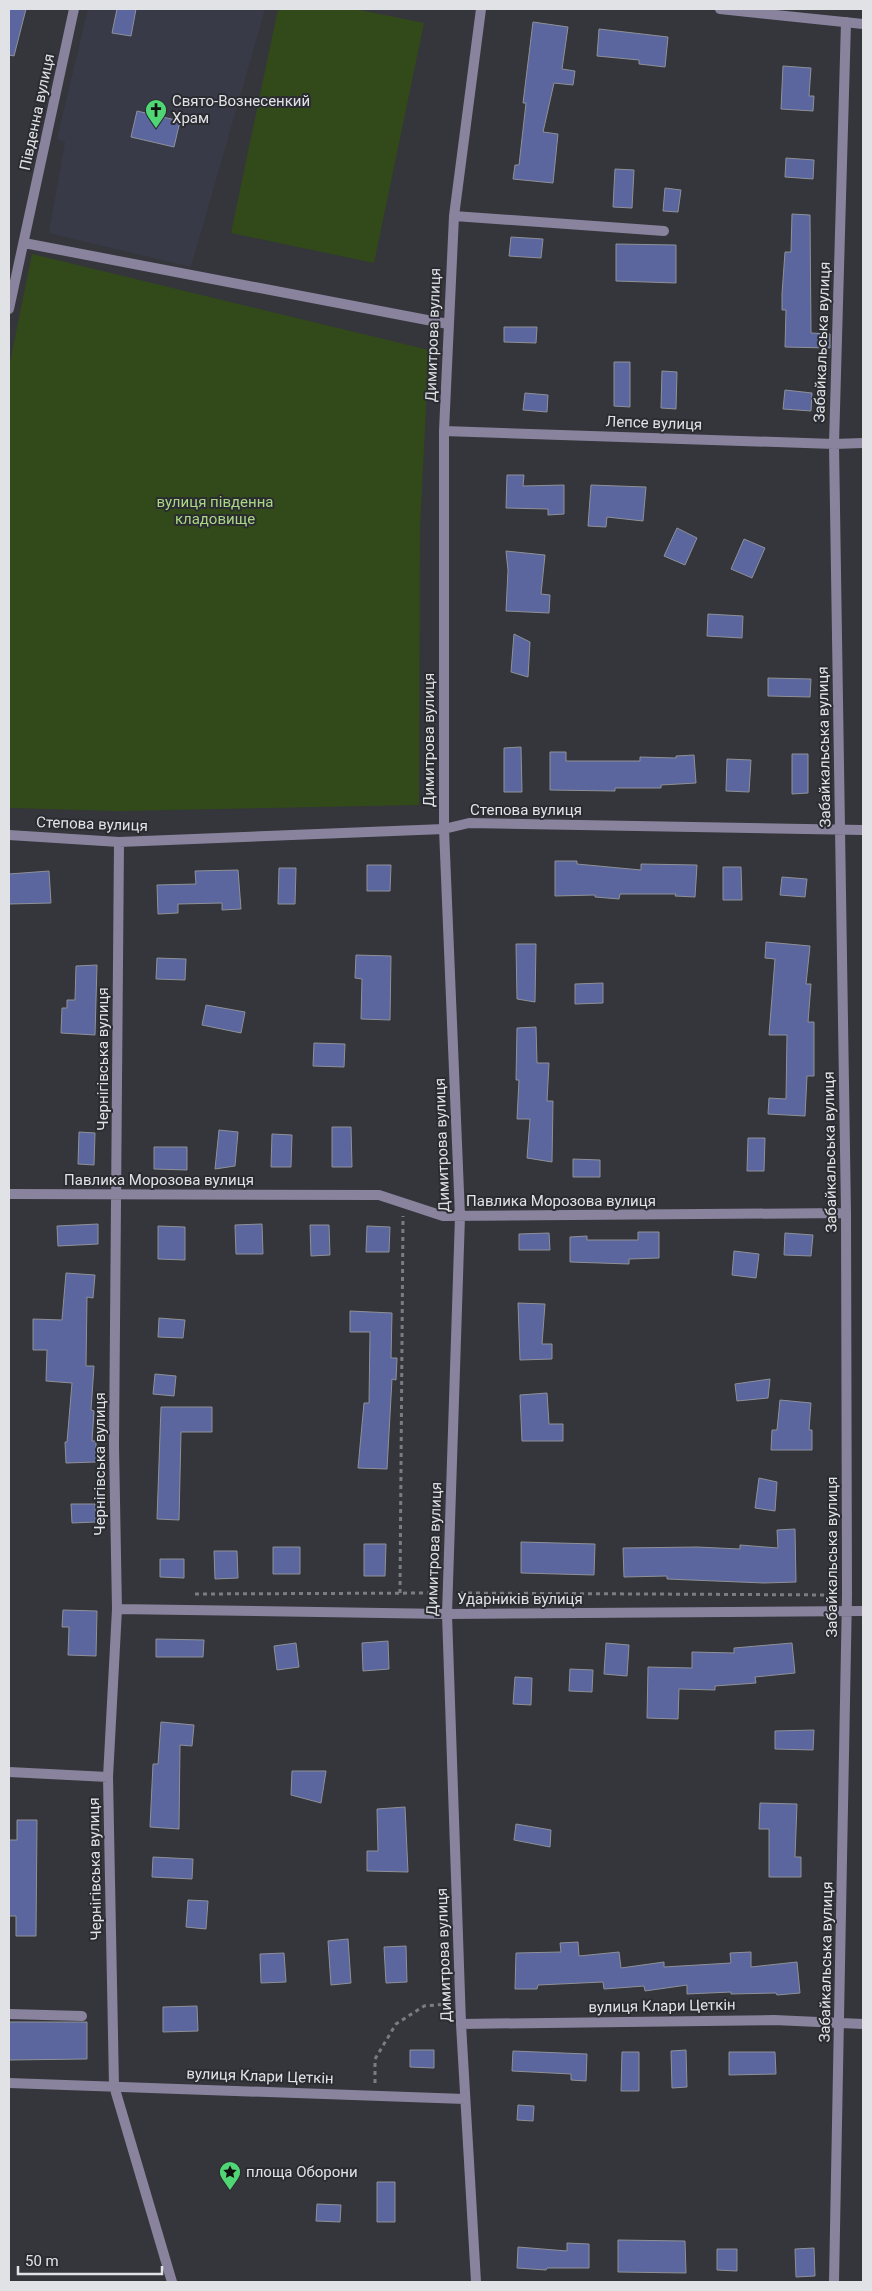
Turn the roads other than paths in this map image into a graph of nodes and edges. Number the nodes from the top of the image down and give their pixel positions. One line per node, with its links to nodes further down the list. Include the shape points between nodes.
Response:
1 (74, 9): 8 (street, Південна вулиця)
2 (481, 9): 6 (street, Димитрова вулиця)
3 (720, 9): 4 (street)
4 (846, 22): 5 (street); 13 (street, Забайкальська вулиця)
5 (863, 24)
6 (454, 216): 7 (street); 10 (street, Димитрова вулиця)
7 (664, 231)
8 (24, 244): 9 (street, Південна вулиця); 10 (street)
9 (9, 309)
10 (448, 324): 11 (street, Димитрова вулиця)
11 (444, 431): 13 (street, Лепсе вулиця); 14 (street, Димитрова вулиця)
12 (863, 443): 13 (street, Лепсе вулиця)
13 (834, 444): 15 (street, Забайкальська вулиця)
14 (444, 828): 15 (street, Степова вулиця, via 469,823); 18 (street, Степова вулиця); 22 (street, Димитрова вулиця)
15 (840, 830): 16 (street, Степова вулиця); 21 (street, Забайкальська вулиця)
16 (863, 830)
17 (9, 835): 18 (street, Степова вулиця)
18 (119, 842): 20 (street, Чернігівська вулиця)
19 (9, 1194): 20 (street, Павлика Морозова вулиця)
20 (117, 1195): 22 (street, Павлика Морозова вулиця, via 379,1195 443,1216); 23 (street, Чернігівська вулиця, via 114,1446)
21 (846, 1214): 22 (street, Павлика Морозова вулиця); 24 (street, Забайкальська вулиця)
22 (460, 1216): 26 (street, Димитрова вулиця)
23 (117, 1609): 26 (street, Ударників вулиця); 28 (street, Чернігівська вулиця)
24 (847, 1611): 25 (street, Ударників вулиця); 26 (street, Ударників вулиця); 32 (street, Забайкальська вулиця)
25 (863, 1611)
26 (447, 1614): 31 (street, Димитрова вулиця)
27 (9, 1772): 28 (street)
28 (108, 1777): 35 (street, Чернігівська вулиця)
29 (9, 2014): 30 (street)
30 (82, 2016)
31 (461, 2024): 32 (street, вулиця Клари Цеткін, via 774,2020); 36 (street, Димитрова вулиця)
32 (840, 2024): 33 (street, вулиця Клари Цеткін); 39 (street, Забайкальська вулиця)
33 (863, 2024)
34 (9, 2083): 35 (street)
35 (114, 2086): 36 (street, вулиця Клари Цеткін); 37 (street, Чернігівська вулиця)
36 (465, 2099): 38 (street, Димитрова вулиця)
37 (172, 2282)
38 (476, 2282)
39 (834, 2282)

